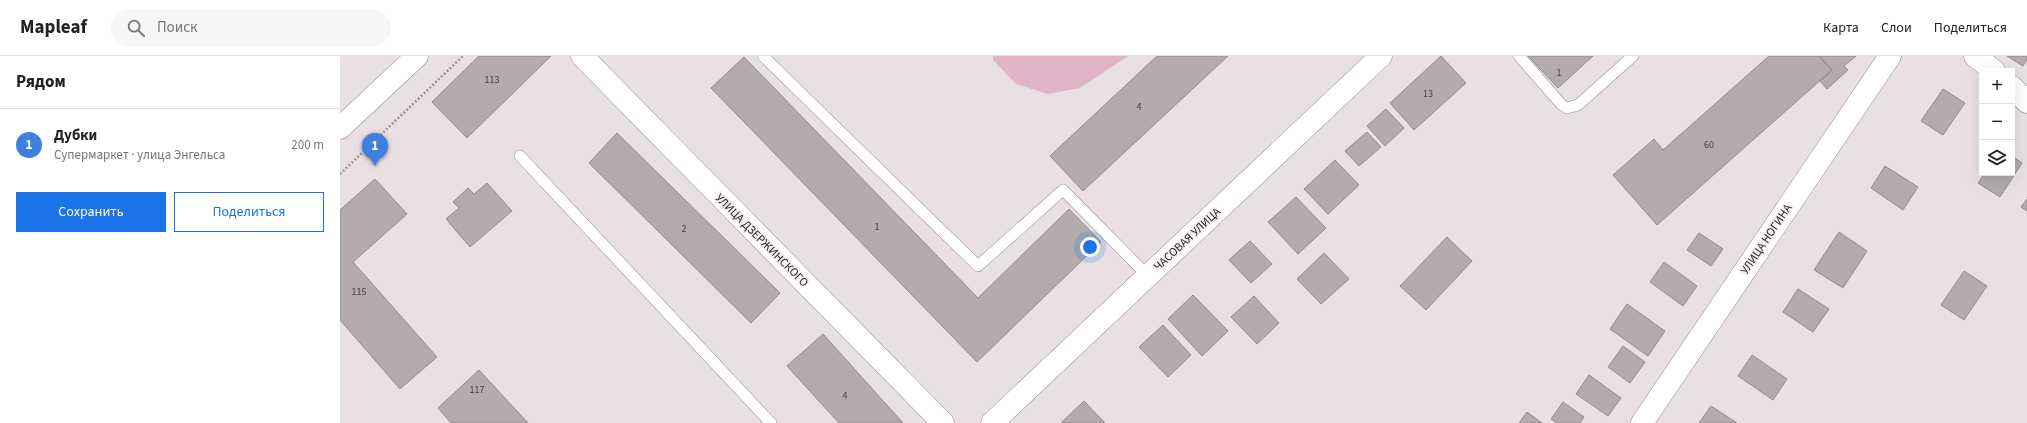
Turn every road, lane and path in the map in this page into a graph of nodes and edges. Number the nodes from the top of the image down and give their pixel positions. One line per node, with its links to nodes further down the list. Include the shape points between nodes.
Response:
1 (417, 56): 13 (street)
2 (463, 56): 15 (path)
3 (582, 56): 18 (street, УЛИЦА ДЗЕРЖИНСКОГО)
4 (763, 56): 16 (lane, via 978,266 1063,190)
5 (1381, 56): 16 (street, ЧАСОВАЯ УЛИЦА)
6 (1519, 56): 7 (lane, via 1567,108 1578,105)
7 (1633, 56)
8 (1974, 56): 10 (street)
9 (1884, 59): 20 (street, УЛИЦА НОГИНА)
10 (1990, 68)
11 (2015, 90): 12 (street)
12 (2027, 102)
13 (340, 128)
14 (520, 156): 17 (lane)
15 (340, 174)
16 (1148, 276): 19 (street, ЧАСОВАЯ УЛИЦА)
17 (771, 423)
18 (943, 423)
19 (992, 423)
20 (1642, 423)

